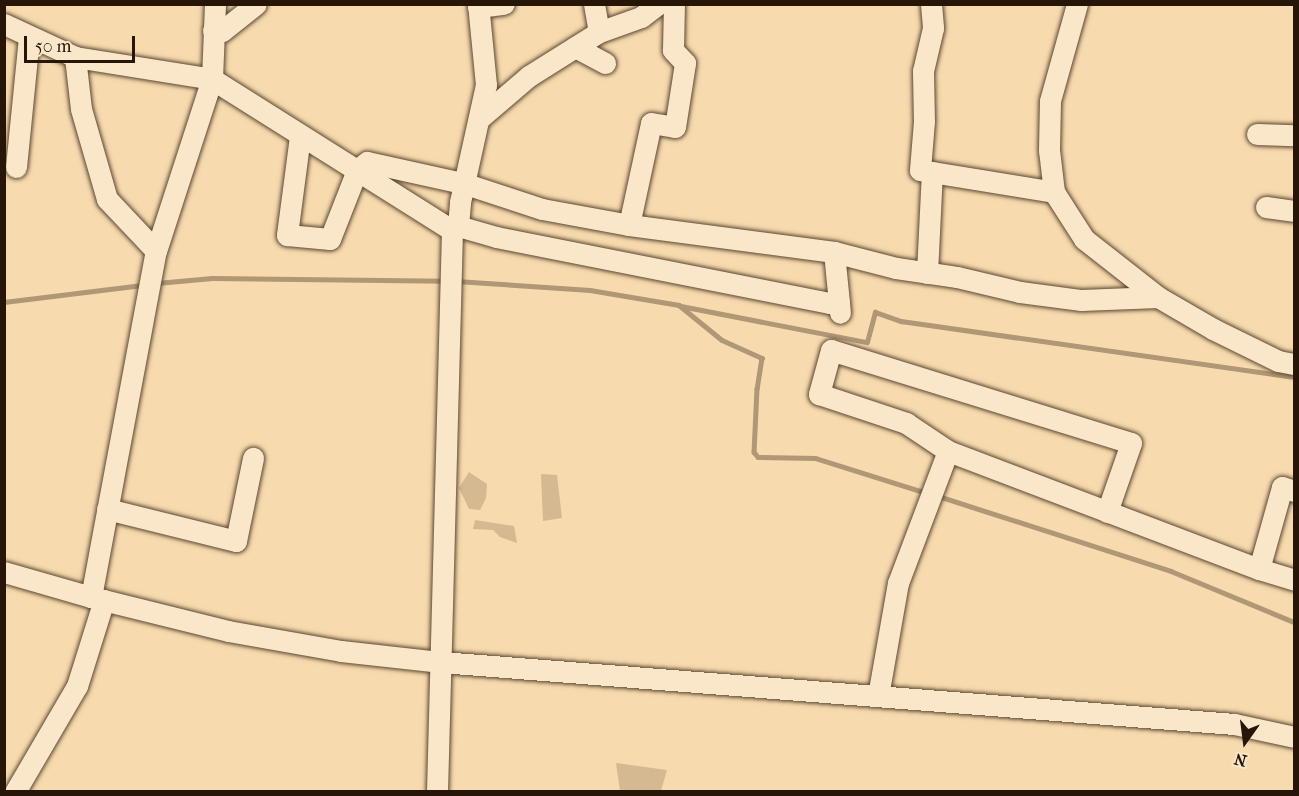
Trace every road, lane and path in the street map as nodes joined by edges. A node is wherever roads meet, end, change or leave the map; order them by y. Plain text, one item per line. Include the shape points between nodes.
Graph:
1 (215, 4) edge
2 (256, 4) edge
3 (504, 4) edge
4 (594, 4) edge
5 (658, 4) edge
6 (674, 4) edge
7 (931, 4) edge
8 (1073, 5) edge
9 (478, 6) edge
10 (4, 24) edge
11 (213, 30) junction
12 (599, 32) junction
13 (29, 37) junction
14 (575, 47) junction
15 (75, 57) junction
16 (606, 63) dead end
17 (212, 80) junction
18 (481, 117) junction
19 (1257, 134) dead end
20 (1294, 135) edge
21 (300, 136) junction
22 (16, 167) dead end
23 (357, 170) junction
24 (932, 172) junction
25 (466, 184) junction
26 (1054, 192) junction
27 (1266, 207) dead end
28 (1294, 212) edge
29 (629, 225) junction
30 (455, 228) junction
31 (156, 251) junction
32 (834, 252) junction
33 (927, 273) junction
34 (1158, 297) junction
35 (1294, 364) edge
36 (948, 451) junction
37 (253, 458) dead end
38 (1294, 491) edge
39 (107, 509) junction
40 (1107, 512) junction
41 (1259, 569) junction
42 (4, 572) edge
43 (1294, 580) edge
44 (97, 599) junction
45 (441, 662) junction
46 (878, 696) junction
47 (1294, 737) edge
48 (15, 792) edge
49 (437, 792) edge

1 - 11 street
2 - 11 street via 222,31
3 - 9 street
4 - 12 street
5 - 12 street via 641,17
6 - 29 street via 673,50 684,63 675,127 651,123
7 - 24 street via 933,28 923,71 920,170
8 - 26 street via 1050,101 1049,150
9 - 18 street via 486,85
10 - 13 street
11 - 17 street
12 - 14 street
13 - 15 street
13 - 22 street
14 - 16 street
14 - 18 street via 529,76
15 - 17 street
15 - 31 street via 81,109 107,199
17 - 21 street
17 - 31 street
18 - 25 street
19 - 20 street
21 - 23 street
21 - 23 street via 287,235 330,239
23 - 25 street via 367,162 377,163
23 - 30 street
24 - 26 street
24 - 33 street
25 - 29 street via 542,209
25 - 30 street
26 - 34 street via 1084,239
27 - 28 street
29 - 32 street
30 - 32 street via 840,308
30 - 45 street
31 - 39 street
32 - 33 street
33 - 34 street via 1081,300
34 - 35 street via 1278,361
36 - 40 street
36 - 40 street via 906,423 819,394 831,350 1131,442
36 - 46 street via 898,583
37 - 39 street via 236,541
38 - 41 street via 1282,487
39 - 44 street
40 - 41 street
41 - 43 street
42 - 44 street
44 - 45 street via 228,631 341,651
44 - 48 street via 77,686
45 - 46 street
45 - 49 street
46 - 47 street via 1234,724

